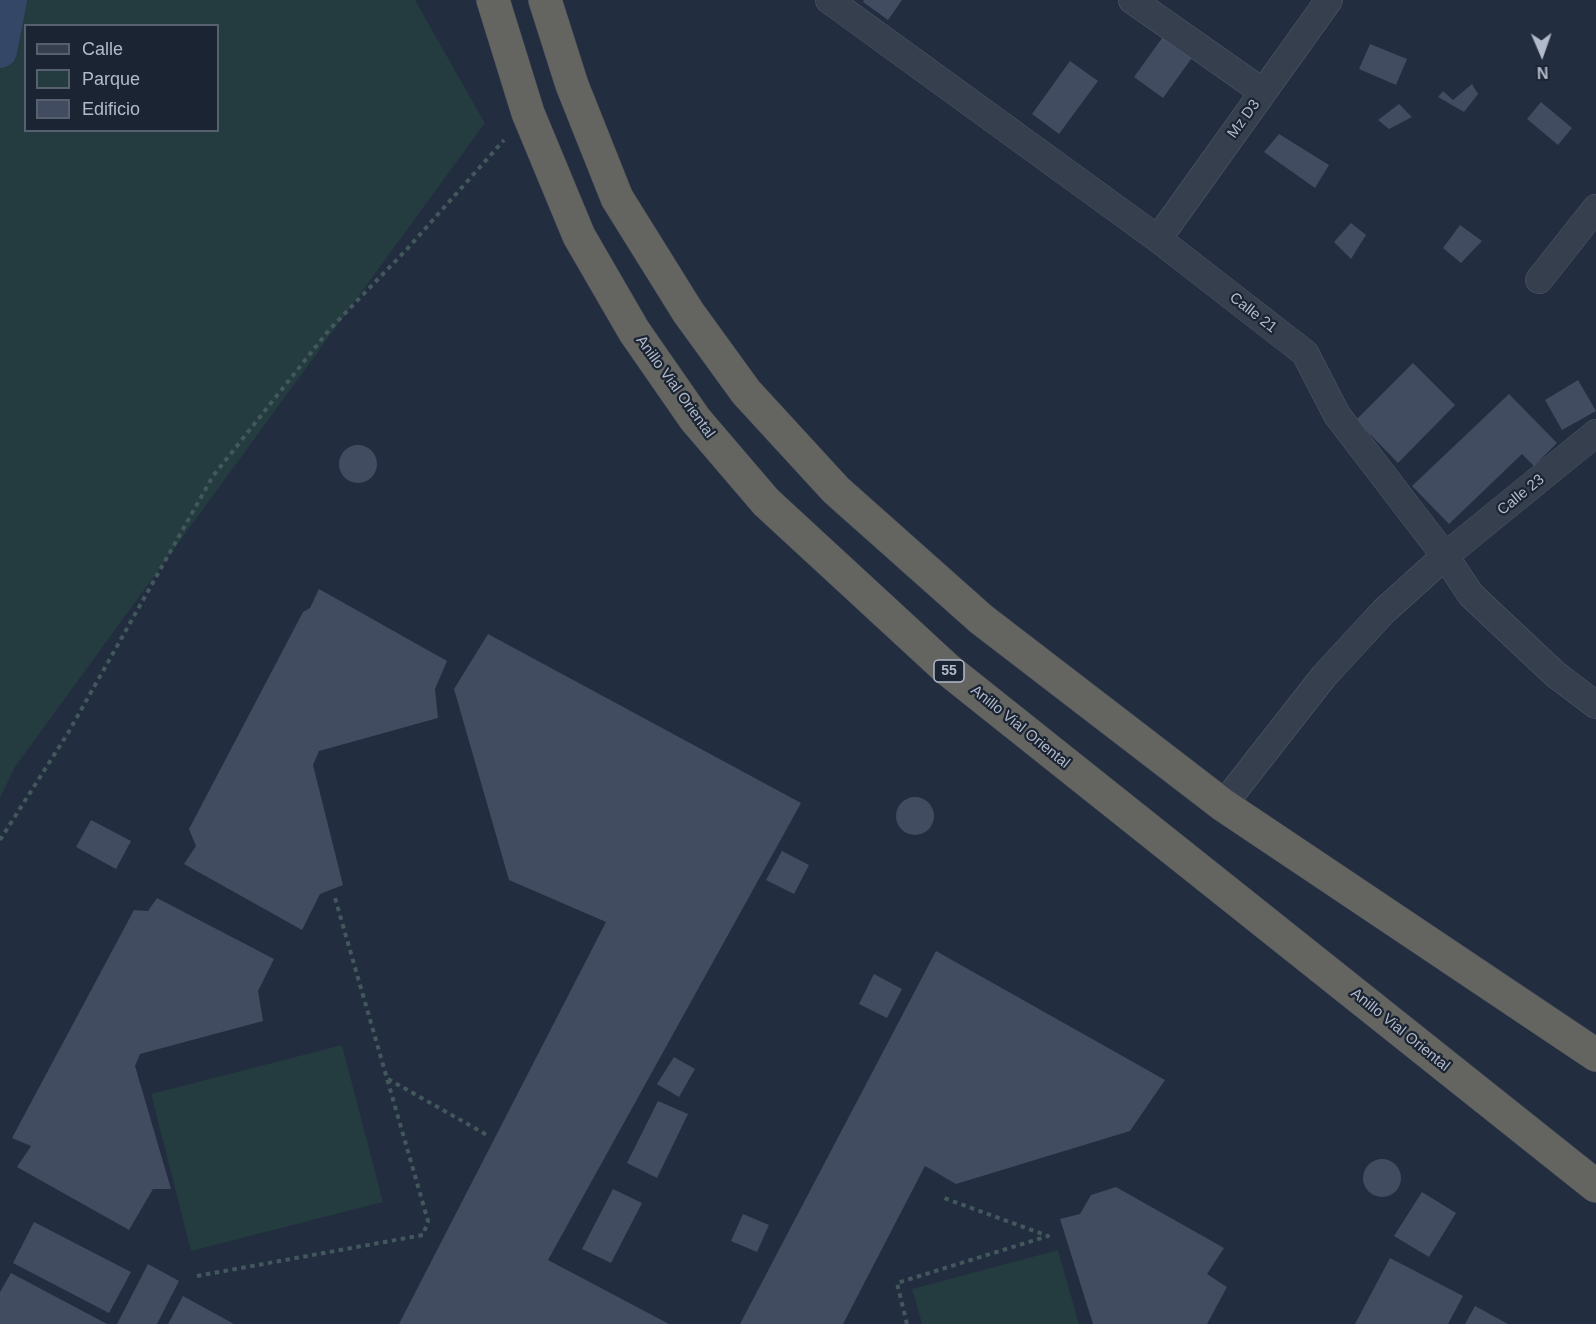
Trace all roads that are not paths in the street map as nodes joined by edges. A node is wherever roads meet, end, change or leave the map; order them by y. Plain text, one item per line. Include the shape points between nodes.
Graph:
1 (493, 0) edge
2 (545, 0) edge
3 (829, 0) edge
4 (1132, 0) edge
5 (1329, 0) edge
6 (1263, 92) junction
7 (1596, 208) edge
8 (1158, 238) junction
9 (1539, 280) dead end
10 (1596, 433) edge
11 (1446, 556) junction
12 (1596, 705) edge
13 (1223, 805) junction
14 (1596, 1055) edge
15 (1596, 1186) edge

1 - 15 highway, Anillo Vial Oriental / 55 via 528,113 579,236 634,331 695,419 766,502 947,669
2 - 13 highway via 572,85 617,198 688,312 746,392 836,490 981,619
3 - 8 street, Calle 21
4 - 6 street
5 - 6 street, Mz D3
6 - 8 street, Mz D3
7 - 9 street
8 - 11 street, Calle 21 via 1305,353 1337,415
10 - 11 street, Calle 23
11 - 12 street, Calle 21 via 1471,595 1555,674
11 - 13 street, Calle 23 via 1384,611 1324,676
13 - 14 highway

